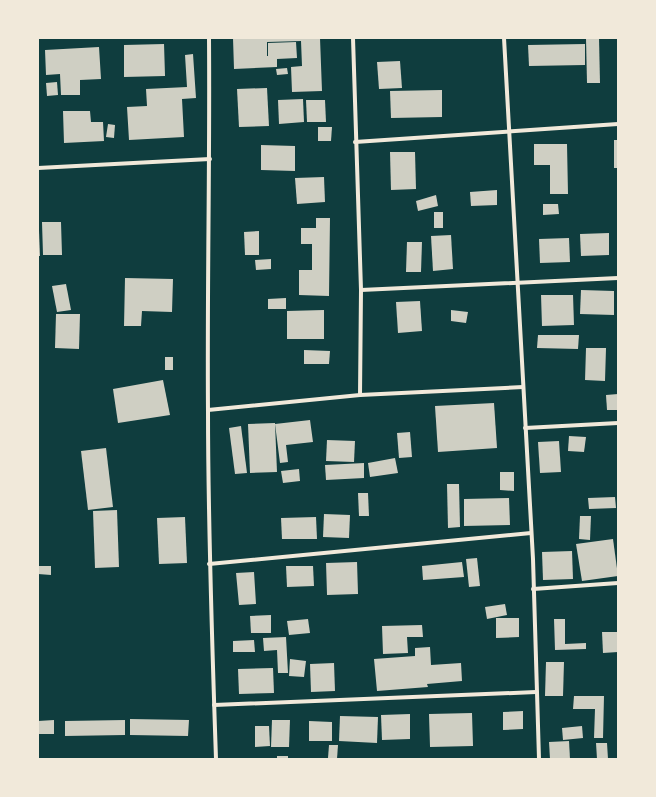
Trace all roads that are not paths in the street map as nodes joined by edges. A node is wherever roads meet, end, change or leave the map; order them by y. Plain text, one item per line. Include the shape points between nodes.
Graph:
1 (209, 38) edge
2 (353, 38) edge
3 (504, 38) edge
4 (618, 124) edge
5 (509, 131) junction
6 (355, 142) junction
7 (210, 159) junction
8 (38, 168) edge
9 (618, 278) edge
10 (518, 283) junction
11 (361, 290) junction
12 (523, 386) junction
13 (360, 395) junction
14 (208, 410) junction
15 (618, 423) edge
16 (525, 428) junction
17 (531, 532) junction
18 (210, 564) junction
19 (618, 583) edge
20 (533, 589) junction
21 (536, 692) junction
22 (214, 705) junction
23 (216, 759) edge
24 (539, 759) edge

1 - 7 street
2 - 6 street
3 - 5 street
4 - 5 street
5 - 6 street
5 - 10 street
6 - 11 street
7 - 8 street
7 - 14 street
9 - 10 street
10 - 11 street
10 - 12 street
11 - 13 street
12 - 13 street
12 - 16 street
13 - 14 street
14 - 18 street
15 - 16 street
16 - 17 street
17 - 18 street
17 - 20 street
18 - 22 street
19 - 20 street
20 - 21 street
21 - 22 street
21 - 24 street
22 - 23 street

